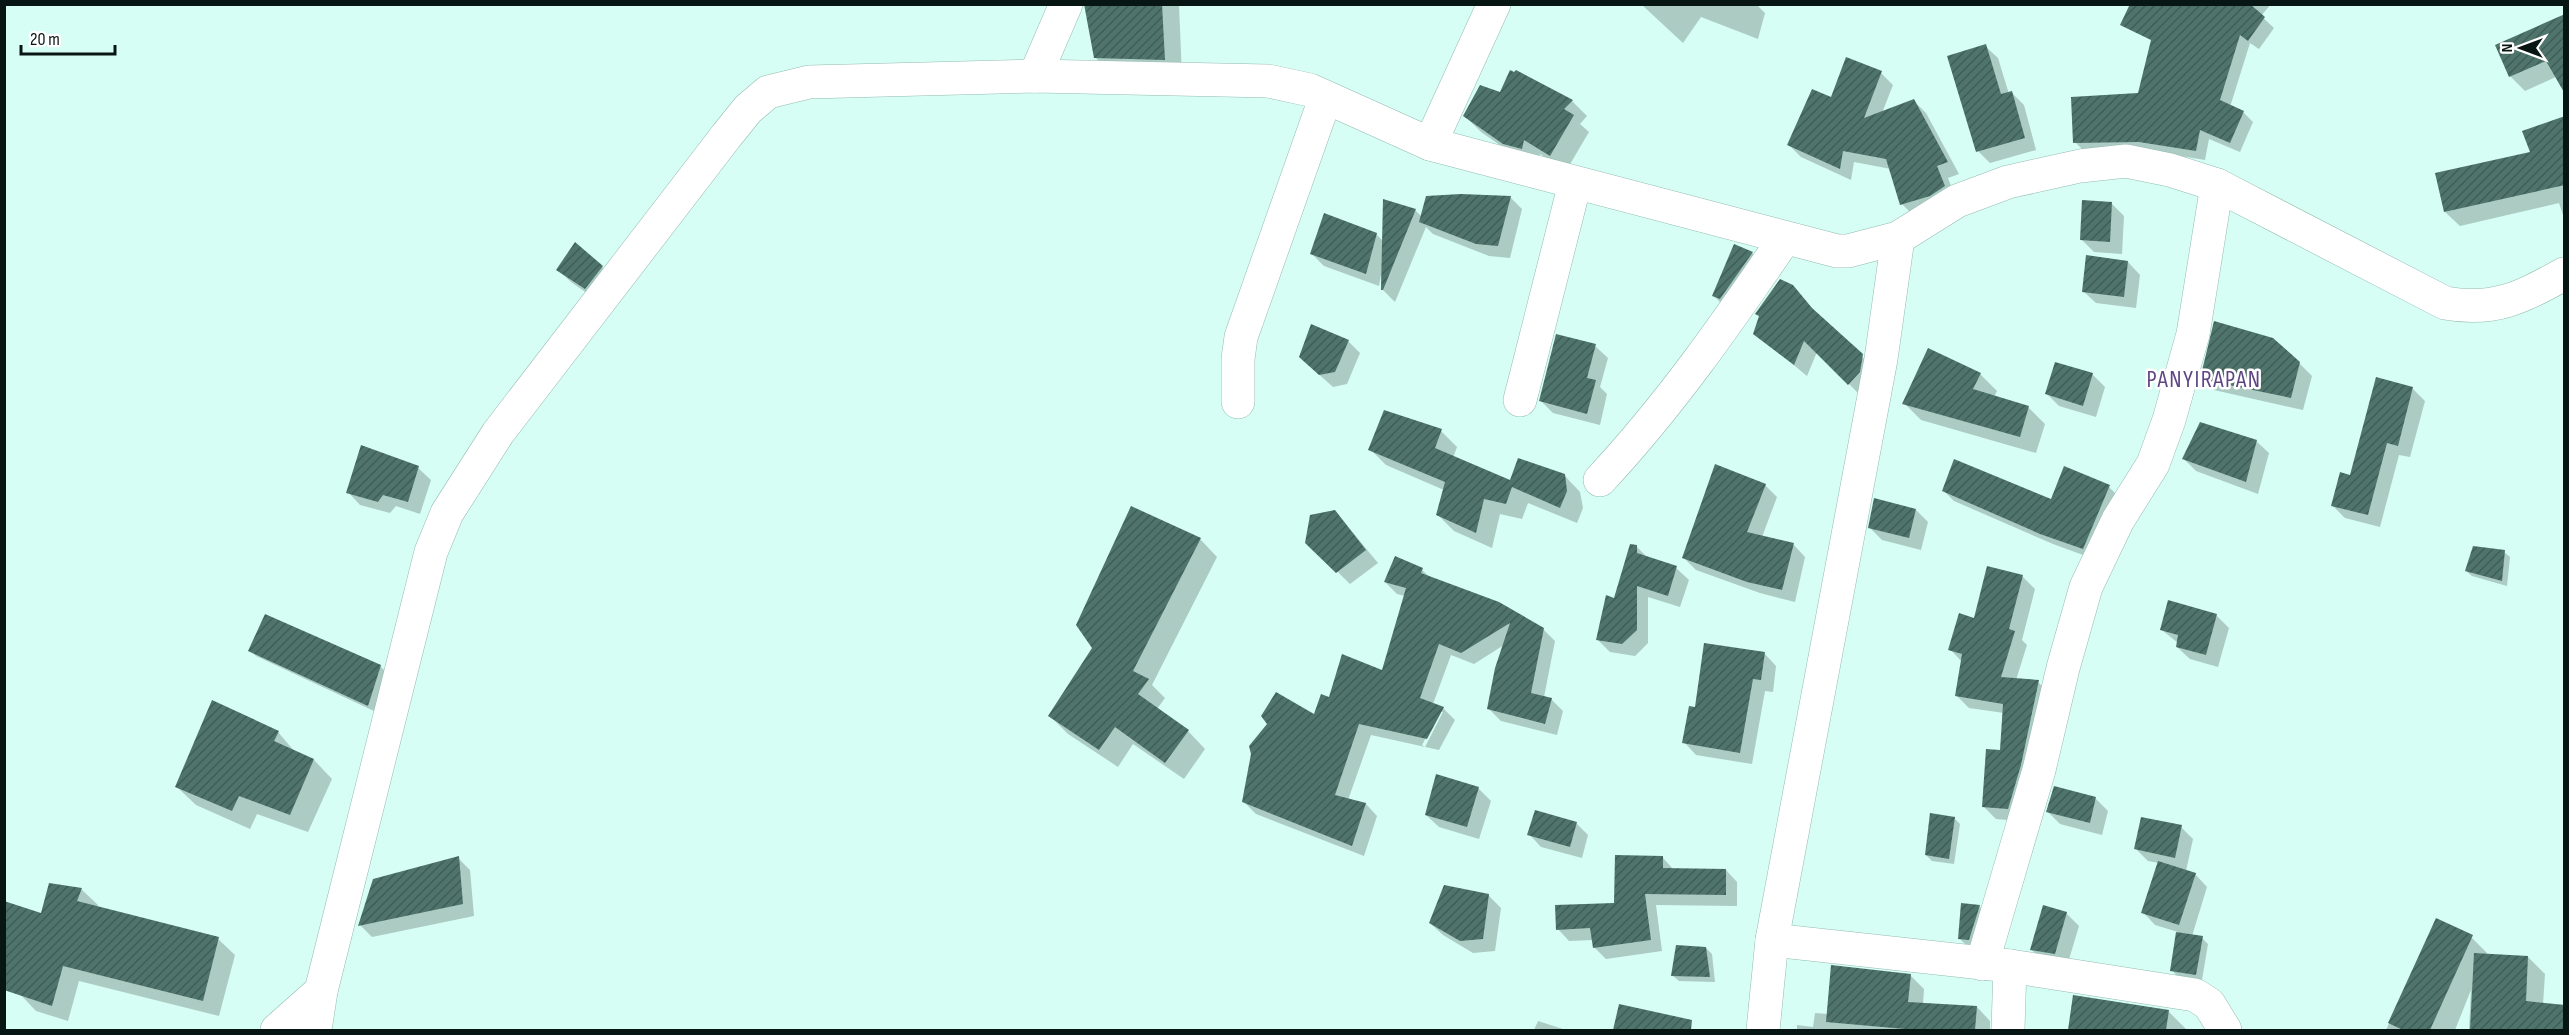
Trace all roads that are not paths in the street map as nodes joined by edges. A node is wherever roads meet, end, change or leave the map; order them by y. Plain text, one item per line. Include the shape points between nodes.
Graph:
1 (1066, 4) edge
2 (1494, 4) edge
3 (1035, 76) junction
4 (1325, 99) junction
5 (1430, 144) junction
6 (1575, 183) junction
7 (2217, 185) junction
8 (1785, 238) junction
9 (1898, 238) junction
10 (2565, 274) edge
11 (1520, 400) dead end
12 (1238, 402) dead end
13 (1600, 480) dead end
14 (1772, 940) junction
15 (1996, 965) junction
16 (321, 991) junction
17 (277, 1030) edge
18 (315, 1030) edge
19 (1763, 1030) edge
20 (2008, 1030) edge
21 (2225, 1030) edge

1 - 3 street
2 - 5 street
3 - 4 street via 1268,81 1296,85
3 - 16 street via 809,82 768,92 727,135 498,433 447,513 431,552
4 - 5 street
4 - 12 street via 1241,337
5 - 6 street
6 - 8 street
6 - 11 street
7 - 9 street via 2126,161 2080,166 2008,182 1957,201
7 - 10 street via 2445,303 2485,307 2507,302
7 - 15 street via 2193,334 2169,420 2153,464 2118,520 2086,588 2063,668
8 - 9 street via 1848,251
8 - 13 street via 1701,361 1646,431
9 - 14 street via 1881,359
14 - 15 street
14 - 19 street
15 - 20 street
15 - 21 street via 2195,995 2209,1004
16 - 17 street
16 - 18 street

